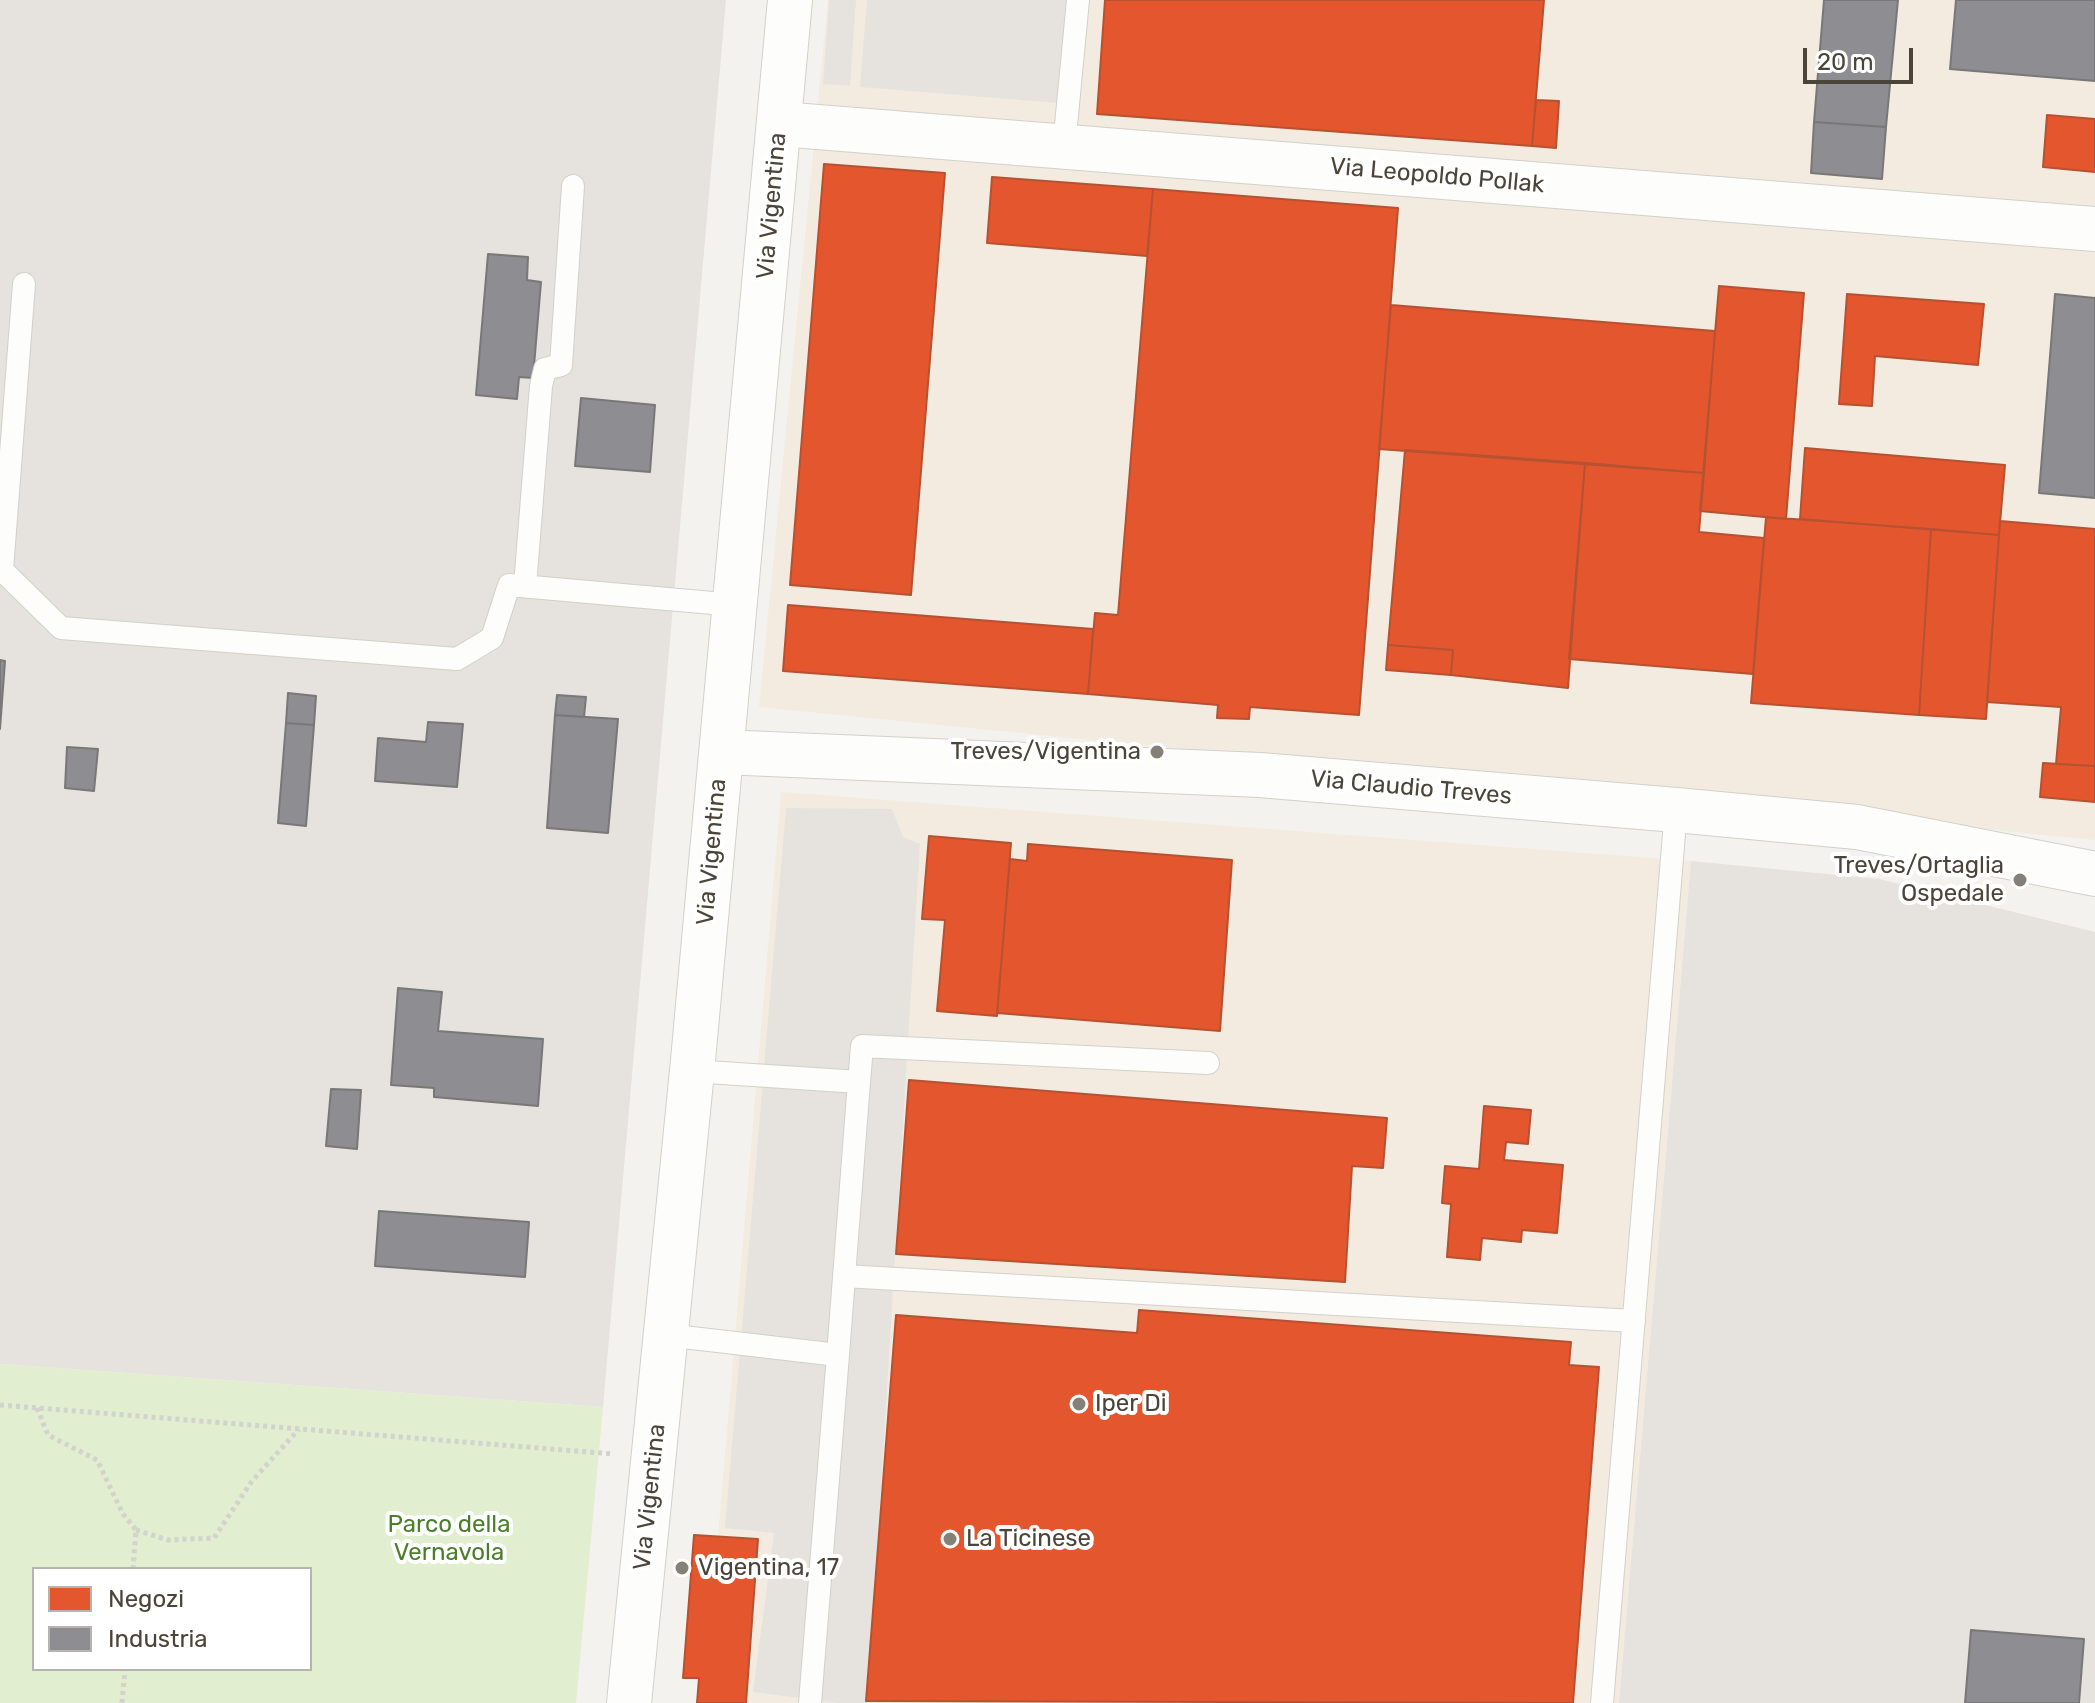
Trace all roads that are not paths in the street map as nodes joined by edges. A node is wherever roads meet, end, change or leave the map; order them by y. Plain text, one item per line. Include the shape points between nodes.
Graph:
1 (790, 0) edge
2 (1078, 0) edge
3 (780, 124) junction
4 (1064, 146) junction
5 (573, 186) dead end
6 (2095, 229) edge
7 (24, 284) dead end
8 (525, 586) junction
9 (735, 605) junction
10 (722, 752) junction
11 (1676, 810) junction
12 (2095, 874) edge
13 (1208, 1063) dead end
14 (692, 1071) junction
15 (859, 1082) junction
16 (844, 1276) junction
17 (1634, 1321) junction
18 (666, 1335) junction
19 (838, 1355) junction
20 (629, 1703) edge
21 (810, 1703) edge
22 (1602, 1703) edge

1 - 3 street, Via Vigentina
2 - 4 lane
3 - 4 street, Via Leopoldo Pollak
3 - 9 street, Via Vigentina
4 - 6 street, Via Leopoldo Pollak
5 - 8 lane via 561,365 545,369 541,386
7 - 8 lane via 2,570 61,628 457,659 492,638 509,585
8 - 9 lane
9 - 10 street, Via Vigentina
10 - 11 street, Via Claudio Treves via 1260,775
10 - 14 street, Via Vigentina
11 - 12 street, Via Claudio Treves via 1857,827
11 - 17 lane
13 - 15 lane via 862,1046
14 - 15 lane
14 - 18 street, Via Vigentina
15 - 16 lane
16 - 17 lane
16 - 19 lane
17 - 22 lane
18 - 19 lane
18 - 20 street, Via Vigentina
19 - 21 lane

